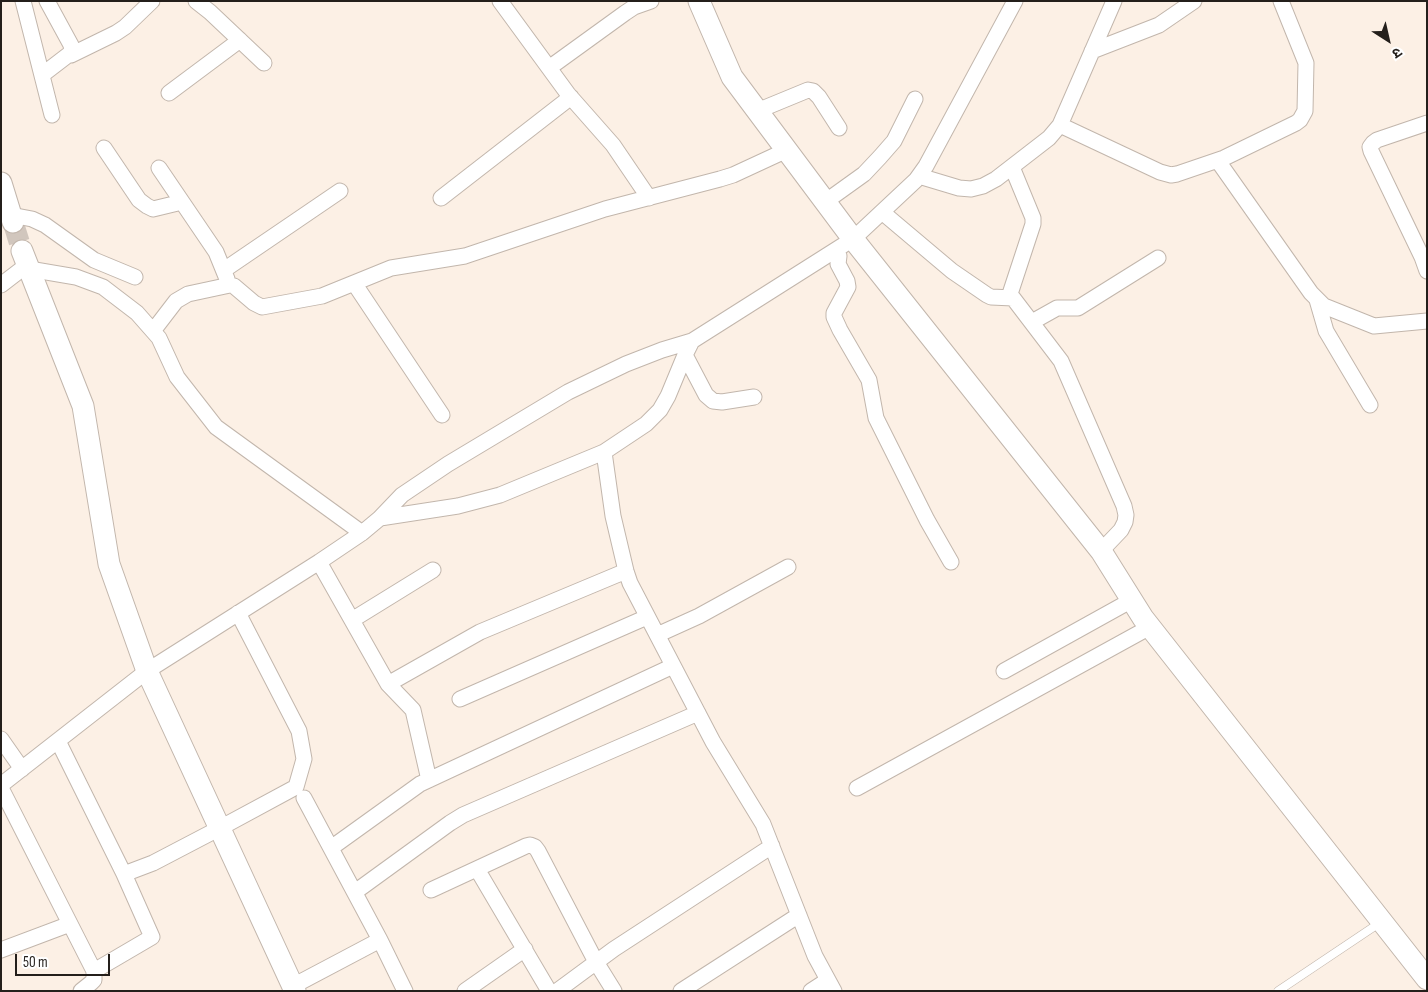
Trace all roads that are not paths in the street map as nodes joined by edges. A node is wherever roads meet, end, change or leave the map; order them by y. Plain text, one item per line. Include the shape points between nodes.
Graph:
1 (23, 1) edge
2 (47, 1) edge
3 (152, 1) edge
4 (196, 1) edge
5 (500, 1) edge
6 (651, 1) edge
7 (700, 1) edge
8 (1015, 1) edge
9 (1114, 1) edge
10 (1194, 1) edge
11 (1281, 1) edge
12 (240, 40) junction
13 (1092, 51) junction
14 (71, 55) junction
15 (264, 63) dead end
16 (549, 68) junction
17 (42, 75) junction
18 (168, 93) dead end
19 (571, 97) junction
20 (915, 99) dead end
21 (757, 110) junction
22 (52, 115) dead end
23 (1427, 123) edge
24 (1060, 124) junction
25 (839, 128) dead end
26 (104, 148) dead end
27 (787, 150) junction
28 (1218, 161) junction
29 (1012, 167) junction
30 (158, 168) dead end
31 (919, 176) junction
32 (1, 183) edge
33 (340, 191) dead end
34 (441, 198) dead end
35 (649, 198) junction
36 (182, 202) junction
37 (825, 202) junction
38 (882, 212) junction
39 (12, 218) joint
40 (844, 244) junction
41 (1158, 258) dead end
42 (26, 262) junction
43 (224, 270) junction
44 (1427, 271) edge
45 (135, 277) dead end
46 (354, 283) junction
47 (1, 285) edge
48 (230, 285) junction
49 (1009, 297) junction
50 (1317, 300) junction
51 (1427, 321) edge
52 (1032, 322) junction
53 (153, 331) junction
54 (692, 341) junction
55 (684, 355) junction
56 (754, 397) dead end
57 (1370, 405) dead end
58 (442, 414) dead end
59 (604, 452) junction
60 (380, 518) junction
61 (362, 534) junction
62 (1101, 551) junction
63 (319, 562) junction
64 (951, 562) dead end
65 (788, 567) dead end
66 (433, 570) dead end
67 (626, 570) junction
68 (1132, 600) junction
69 (238, 613) junction
70 (647, 616) junction
71 (352, 620) junction
72 (1150, 627) junction
73 (657, 635) junction
74 (673, 666) junction
75 (147, 670) junction
76 (1004, 671) dead end
77 (388, 684) junction
78 (460, 699) dead end
79 (698, 713) junction
80 (1, 738) edge
81 (58, 741) junction
82 (22, 769) junction
83 (429, 780) junction
84 (1, 786) edge
85 (857, 788) dead end
86 (304, 798) dead end
87 (220, 828) junction
88 (772, 846) junction
89 (331, 848) junction
90 (477, 868) junction
91 (124, 874) junction
92 (431, 890) dead end
93 (355, 892) junction
94 (799, 915) junction
95 (1382, 921) junction
96 (70, 924) junction
97 (380, 940) junction
98 (524, 949) junction
99 (1, 950) edge
100 (596, 962) junction
101 (94, 971) junction
102 (1427, 979) edge
103 (831, 986) edge
104 (294, 988) edge
105 (81, 991) edge
106 (405, 991) edge
107 (465, 991) edge
108 (549, 991) edge
109 (557, 991) edge
110 (614, 991) edge
111 (681, 991) edge
112 (811, 991) edge
113 (1278, 991) edge

1 - 17 street
2 - 14 street via 71,45
3 - 14 street via 125,27
4 - 12 street
5 - 16 street
6 - 16 street via 634,7
7 - 21 main road via 732,77
8 - 31 street
9 - 13 street
10 - 13 street via 1160,25
11 - 28 street via 1306,63 1305,111 1296,123
12 - 15 street
12 - 18 street
13 - 24 street
14 - 17 street
16 - 19 street
17 - 22 street
19 - 34 street
19 - 35 street via 614,145
20 - 37 street via 894,141 864,174
21 - 25 street via 808,90 813,91
21 - 27 main road
23 - 44 street via 1377,140 1370,147
24 - 28 street via 1166,174 1177,174
24 - 29 street via 1050,138
26 - 36 street via 139,200 147,206 153,209
27 - 35 street via 726,177
27 - 37 main road
28 - 50 street
29 - 31 street via 996,179 972,189
29 - 49 street via 1033,224
30 - 36 street
31 - 38 street
32 - 39 main road
33 - 43 street
35 - 46 street via 605,209 465,256 391,268
36 - 43 street via 216,252
37 - 40 main road
38 - 40 street
38 - 49 street via 947,267 987,295
39 - 45 street via 45,225 94,260
40 - 54 street
40 - 62 main road
40 - 64 street via 838,264 848,287 834,317 869,380 876,418
41 - 52 street via 1078,308 1057,308
42 - 47 street
42 - 53 street via 103,287 137,313
42 - 75 main road via 83,406 109,564
43 - 48 street
46 - 48 street via 322,296 262,307
46 - 58 street
48 - 53 street via 183,296
49 - 52 street via 1016,300
50 - 51 street via 1324,306 1374,326
50 - 57 street via 1326,330
52 - 62 street via 1063,367 1124,506 1126,515 1121,530
53 - 61 street via 177,377 216,427
54 - 55 street
54 - 60 street via 626,364 568,392 448,464 402,495
55 - 56 street via 706,395 713,401
55 - 59 street via 660,410 646,424
59 - 60 street via 500,495 458,506
59 - 67 street via 613,516
60 - 61 street
61 - 63 street
62 - 68 main road
63 - 69 street
63 - 71 street
65 - 73 street
66 - 71 street
67 - 70 street
67 - 77 street via 476,634
68 - 72 main road
68 - 76 street
69 - 75 street
69 - 87 street via 300,731 304,760 296,787
70 - 73 street
70 - 78 street
71 - 77 street
72 - 85 street
72 - 95 main road
73 - 74 street
74 - 79 street
74 - 83 street
75 - 81 street
75 - 87 main road
77 - 83 street via 413,710
79 - 88 street via 756,811
79 - 93 street via 463,815
80 - 82 street
81 - 82 street
81 - 91 street
82 - 84 street
83 - 89 street via 407,792
84 - 96 street
86 - 89 street
87 - 91 street via 153,863
87 - 104 main road
88 - 94 street
88 - 100 street
89 - 93 street
90 - 92 street
90 - 98 street
90 - 100 street via 526,846 535,847
91 - 101 street via 152,937
93 - 97 street
94 - 103 street
94 - 111 street
95 - 102 main road
95 - 113 lane
96 - 99 street
96 - 101 street
97 - 104 street
97 - 106 street
98 - 107 street
98 - 108 street
100 - 109 street
100 - 110 street
101 - 105 street via 94,980
103 - 112 street

